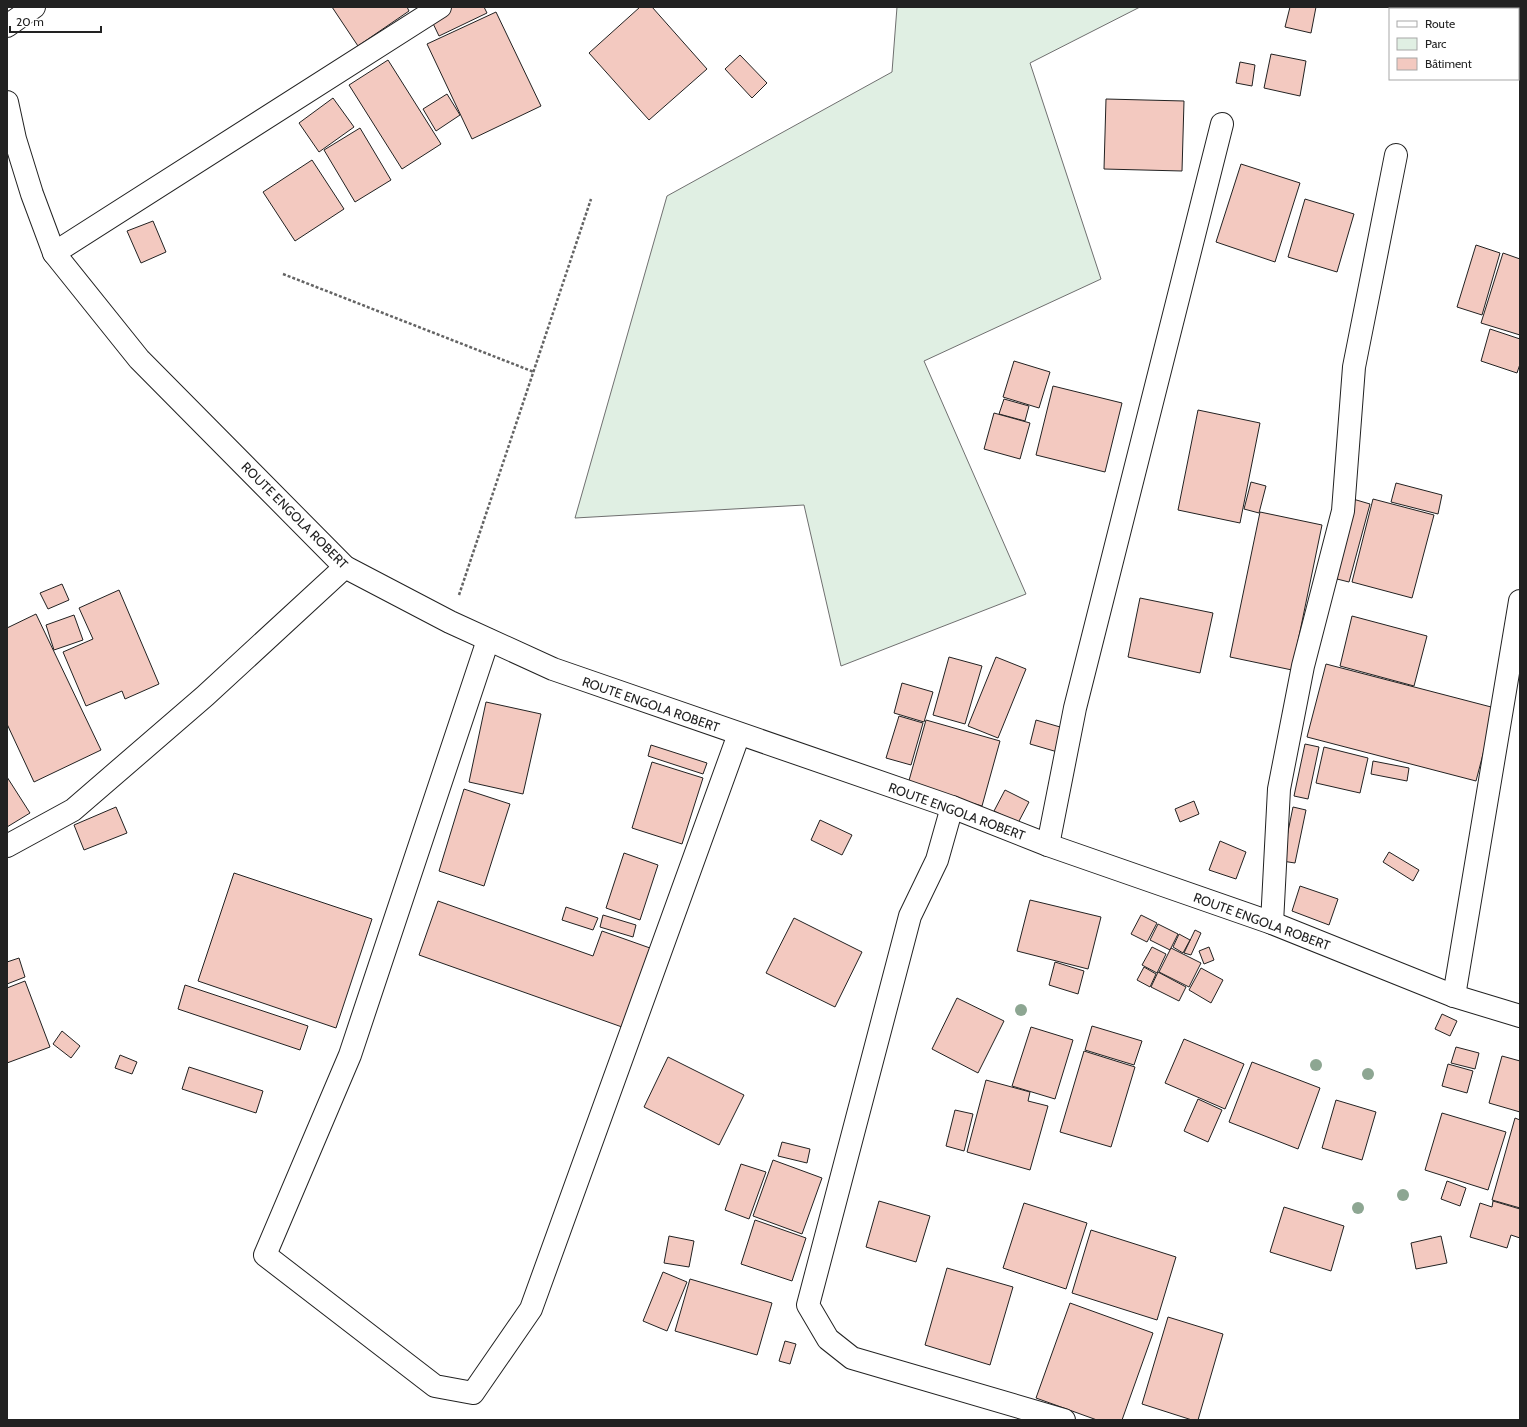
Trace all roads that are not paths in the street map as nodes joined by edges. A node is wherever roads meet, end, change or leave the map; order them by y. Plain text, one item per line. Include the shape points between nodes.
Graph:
1 (34, 7) edge
2 (440, 7) edge
3 (7, 26) edge
4 (7, 102) edge
5 (1222, 124) dead end
6 (1396, 154) dead end
7 (54, 254) junction
8 (345, 567) junction
9 (1520, 601) edge
10 (488, 640) junction
11 (739, 734) junction
12 (952, 807) junction
13 (1048, 845) junction
14 (7, 846) edge
15 (1272, 923) junction
16 (1454, 996) junction
17 (1520, 1016) edge
18 (1064, 1420) edge

1 - 3 street
2 - 7 street
4 - 7 street, ROUTE ENGOLA ROBERT via 32,194
5 - 13 street via 1075,708
6 - 15 street via 1354,367 1343,511 1303,666 1279,789
7 - 8 street, ROUTE ENGOLA ROBERT via 138,359
8 - 10 street, ROUTE ENGOLA ROBERT
8 - 14 street via 205,696 73,810
9 - 16 street
10 - 11 street, ROUTE ENGOLA ROBERT via 553,669
10 - 11 street via 350,1055 265,1256 435,1386 473,1393 531,1309
11 - 12 street, ROUTE ENGOLA ROBERT
12 - 13 street, ROUTE ENGOLA ROBERT
12 - 18 street via 937,860 910,916 808,1305 828,1339 852,1358
13 - 15 street, ROUTE ENGOLA ROBERT
15 - 16 street, ROUTE ENGOLA ROBERT
16 - 17 street, ROUTE ENGOLA ROBERT

